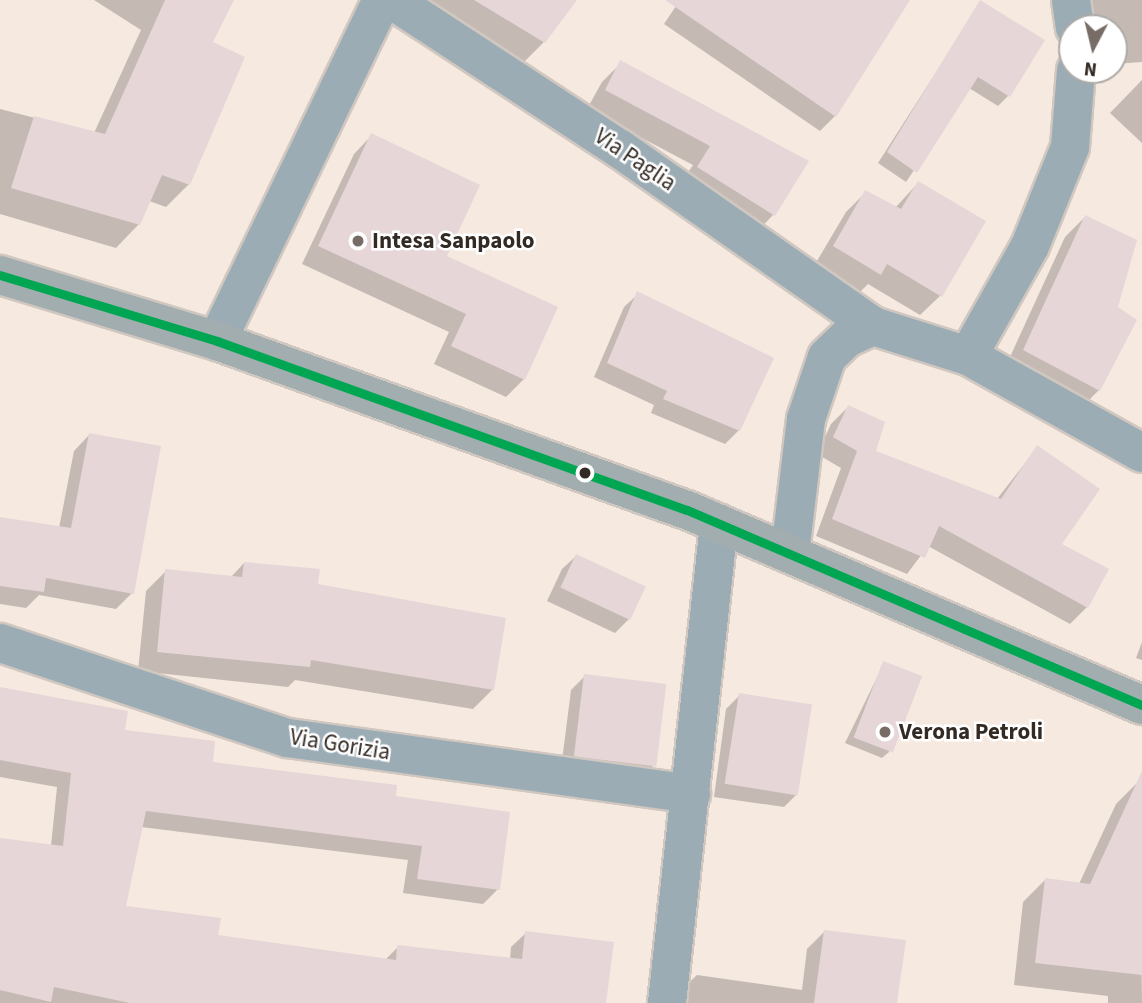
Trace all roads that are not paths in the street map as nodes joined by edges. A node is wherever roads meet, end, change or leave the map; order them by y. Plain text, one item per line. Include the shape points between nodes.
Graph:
1 (382, 0) edge
2 (392, 0) edge
3 (1075, 84) edge
4 (0, 275) edge
5 (873, 326) junction
6 (218, 341) junction
7 (968, 356) junction
8 (1142, 453) edge
9 (719, 524) junction
10 (790, 553) junction
11 (0, 643) edge
12 (1142, 705) edge
13 (691, 794) junction
14 (667, 1003) edge

1 - 6 street
2 - 5 street, Via Paglia via 620,149
3 - 7 street via 1070,147 1030,246
4 - 6 main road
5 - 7 street, Via Paglia
5 - 10 street via 847,338 827,357 806,419
6 - 9 main road
7 - 8 street, Via Paglia
9 - 10 main road
9 - 13 street
10 - 12 main road
11 - 13 street, Via Gorizia via 288,738
13 - 14 street

